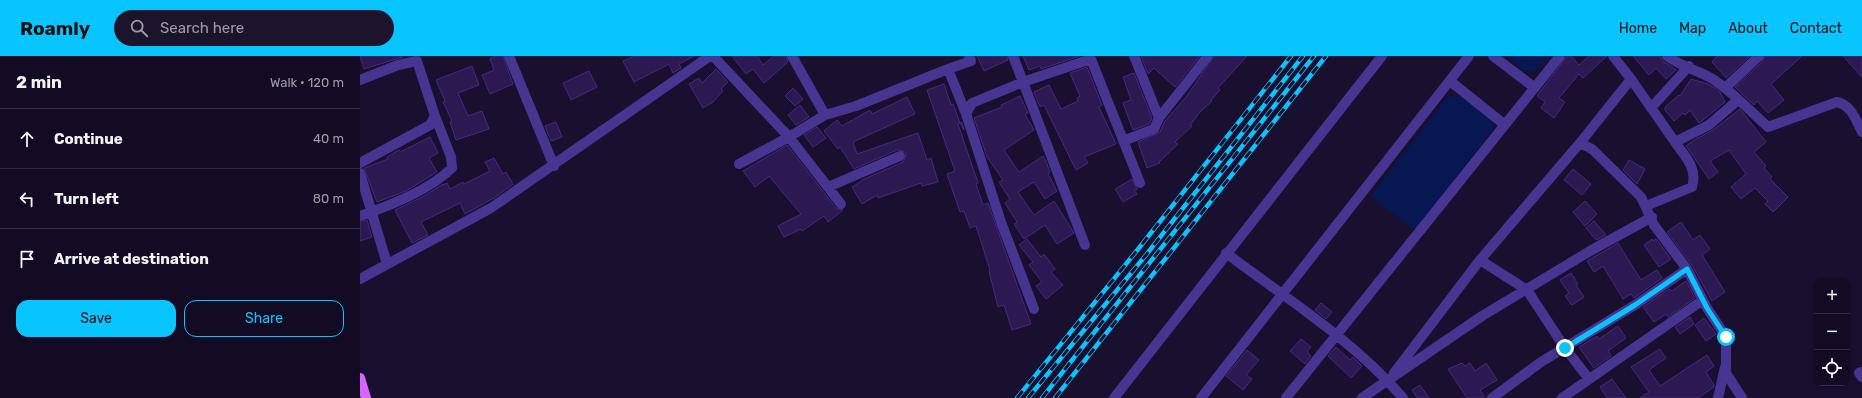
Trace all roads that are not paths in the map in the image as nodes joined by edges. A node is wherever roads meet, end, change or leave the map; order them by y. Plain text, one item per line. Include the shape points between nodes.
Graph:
1 (508, 56) edge
2 (714, 56) edge
3 (792, 56) edge
4 (969, 56) edge
5 (1013, 56) edge
6 (1134, 56) edge
7 (1208, 56) edge
8 (1382, 56) edge
9 (1469, 56) edge
10 (1494, 56) edge
11 (1560, 56) edge
12 (1613, 56) edge
13 (1667, 56) edge
14 (1759, 56) edge
15 (705, 58) edge
16 (1090, 58) edge
17 (416, 59) edge
18 (1689, 66) junction
19 (948, 69) junction
20 (1631, 79) junction
21 (360, 80) edge
22 (1450, 81) junction
23 (1024, 82) junction
24 (1535, 88) junction
25 (1725, 88) junction
26 (1738, 100) junction
27 (1651, 108) junction
28 (966, 114) junction
29 (825, 115) junction
30 (435, 116) junction
31 (1159, 118) junction
32 (1505, 125) junction
33 (1862, 132) edge
34 (789, 137) junction
35 (1123, 141) junction
36 (1675, 142) junction
37 (1580, 143) junction
38 (900, 156) dead end
39 (360, 163) edge
40 (739, 164) dead end
41 (554, 166) junction
42 (360, 173) edge
43 (1140, 183) dead end
44 (828, 187) junction
45 (841, 204) dead end
46 (1646, 206) junction
47 (370, 212) junction
48 (360, 216) edge
49 (1652, 217) junction
50 (1085, 245) dead end
51 (1226, 253) junction
52 (1480, 260) junction
53 (387, 264) junction
54 (1687, 269) junction
55 (360, 279) edge
56 (1526, 290) junction
57 (1282, 295) junction
58 (1703, 300) junction
59 (1034, 309) dead end
60 (1337, 335) junction
61 (1565, 348) junction
62 (1726, 361) junction
63 (1862, 372) edge
64 (1862, 377) edge
65 (360, 378) edge
66 (1589, 379) junction
67 (1388, 380) junction
68 (363, 395) edge
69 (371, 398) edge
70 (1114, 398) edge
71 (1200, 398) edge
72 (1286, 398) edge
73 (1362, 398) edge
74 (1403, 398) edge
75 (1492, 398) edge
76 (1562, 398) edge
77 (1718, 398) edge
78 (1742, 398) edge

1 - 41 street
2 - 34 street
3 - 29 street
4 - 19 street via 971,61
5 - 23 street
6 - 31 street
7 - 31 street
8 - 51 street
9 - 22 street
10 - 24 street
11 - 24 street
12 - 20 street
13 - 18 street via 1675,62
14 - 25 street
15 - 41 street
16 - 23 street
16 - 35 street
17 - 21 street
17 - 30 street
18 - 25 street
18 - 27 street
19 - 28 street
19 - 29 street via 856,106
20 - 27 street
20 - 37 street
22 - 32 street
22 - 57 street
23 - 28 street via 972,103
23 - 50 street
24 - 32 street
25 - 26 street
26 - 33 street via 1768,127 1830,103 1843,104 1852,112
26 - 36 street via 1709,126
27 - 36 street
28 - 59 street via 1001,222
29 - 34 street
30 - 39 street via 430,125
30 - 47 street via 451,157 452,168 443,177 412,194
31 - 35 street via 1154,129
32 - 60 street
34 - 40 street
34 - 44 street
35 - 43 street
36 - 46 street via 1694,170 1692,187
37 - 46 street via 1592,149 1620,175
37 - 52 street
38 - 44 street
41 - 53 street via 491,208
42 - 47 street
44 - 45 street
46 - 49 street
47 - 48 street
47 - 53 street
49 - 54 street via 1654,225
49 - 56 street
51 - 57 street
51 - 70 street
52 - 56 street
52 - 67 street
53 - 55 street
54 - 58 street
54 - 61 street
56 - 61 street
56 - 67 street via 1482,316
57 - 60 street
57 - 71 street
58 - 62 street via 1726,337
58 - 66 street
60 - 67 street
60 - 72 street
61 - 66 street
61 - 75 street via 1541,362
62 - 77 street
62 - 78 street via 1726,373
63 - 64 street
65 - 68 main road
66 - 76 street
67 - 73 street
67 - 74 street
68 - 69 street

